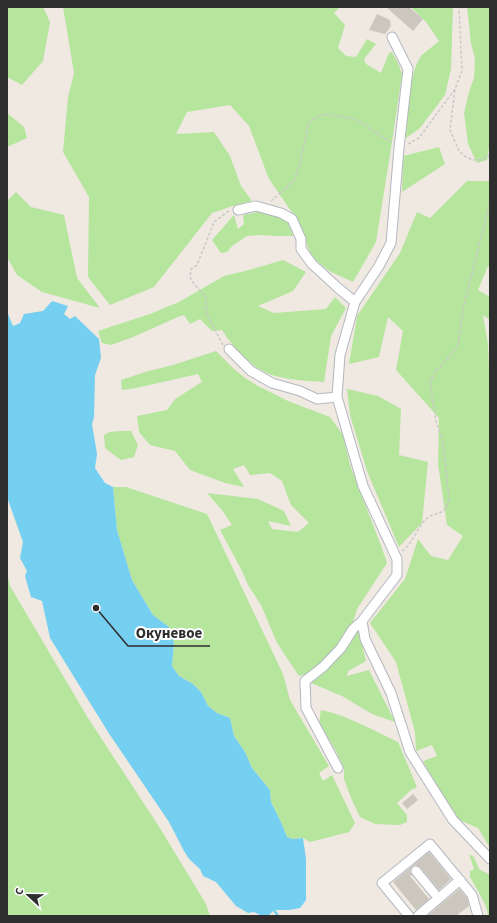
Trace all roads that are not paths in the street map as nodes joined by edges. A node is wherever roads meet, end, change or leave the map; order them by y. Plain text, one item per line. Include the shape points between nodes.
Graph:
1 (392, 37) dead end
2 (238, 210) dead end
3 (355, 302) junction
4 (229, 349) dead end
5 (337, 397) junction
6 (362, 621) junction
7 (338, 768) dead end
8 (490, 860) edge
9 (411, 866) junction
10 (460, 880) junction
11 (434, 893) dead end
12 (409, 916) edge
13 (418, 916) edge
14 (478, 916) edge

1 - 3 lane via 408,68 390,243 379,266
2 - 3 lane via 256,206 292,219 301,238 301,249 312,264
3 - 5 lane via 340,355
4 - 5 lane via 251,371 272,383 317,399
5 - 6 lane via 363,486 398,560 398,575
6 - 7 lane via 323,667 305,681 306,708
6 - 8 lane via 365,640 391,693 410,752 453,820
9 - 10 lane via 430,844
9 - 11 lane
9 - 12 lane via 382,883
10 - 13 lane
10 - 14 lane via 472,895

